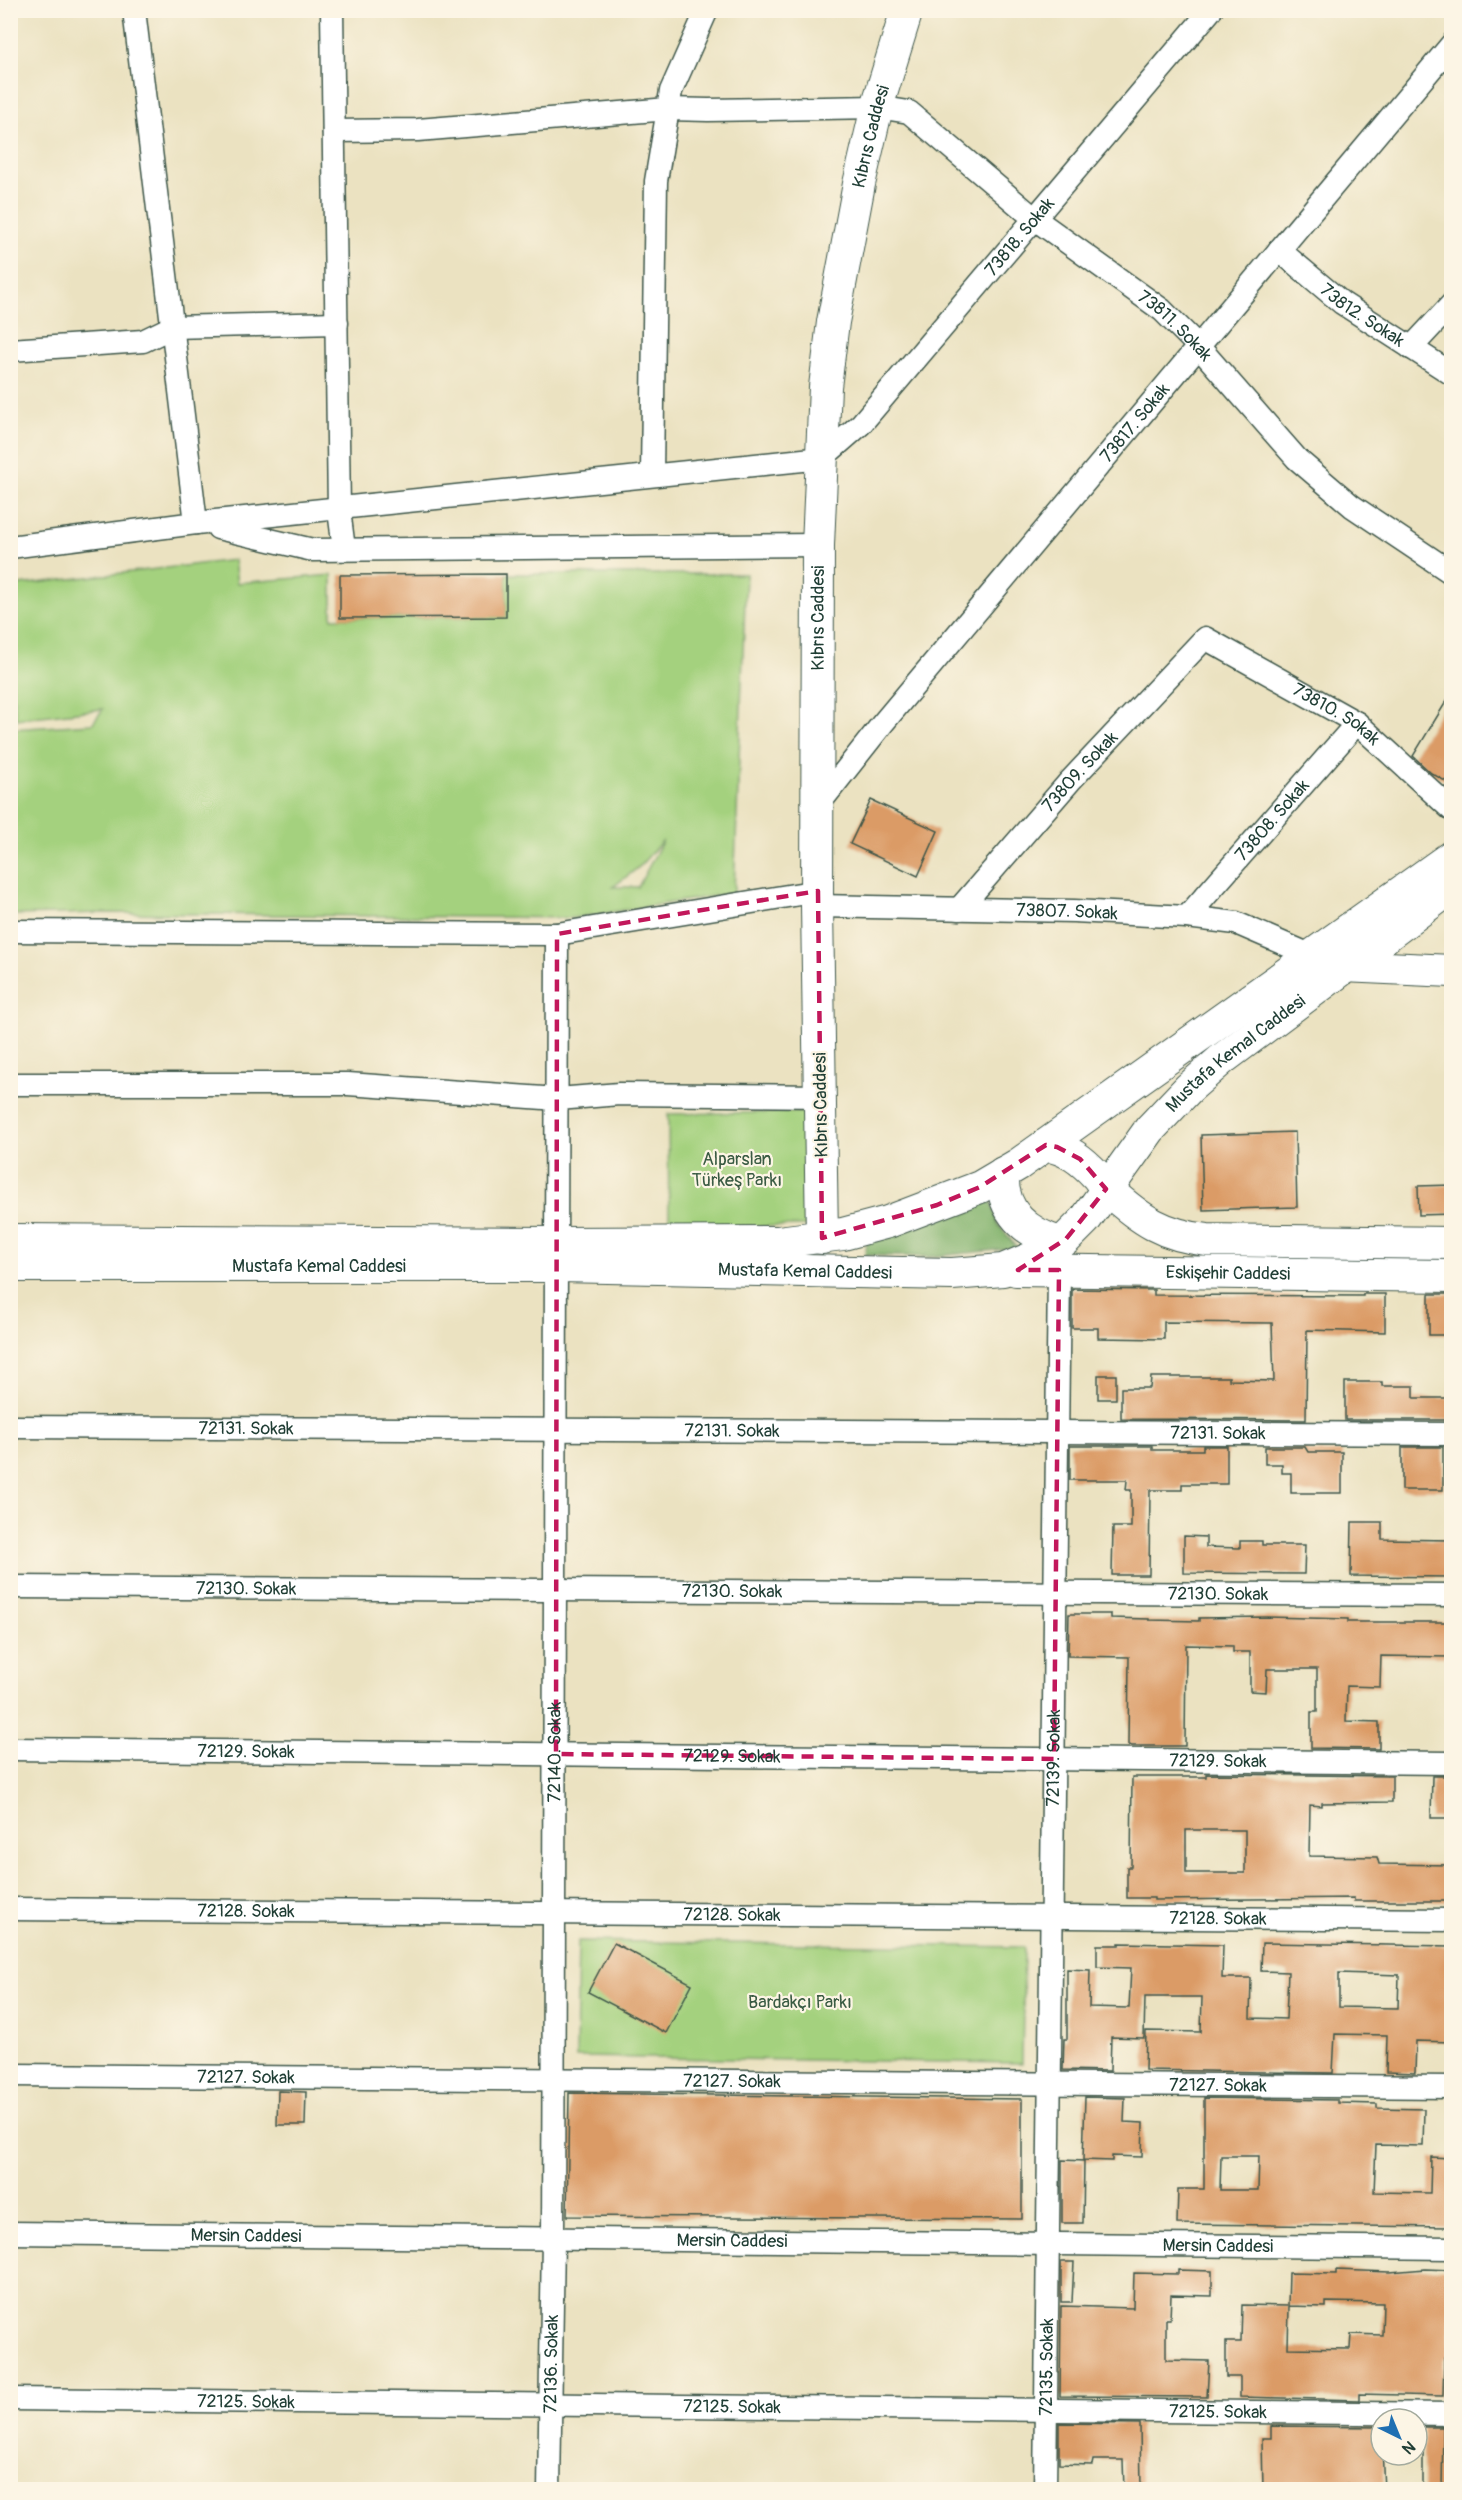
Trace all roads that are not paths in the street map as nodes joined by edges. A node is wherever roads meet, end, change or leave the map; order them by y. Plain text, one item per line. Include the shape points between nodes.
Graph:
1 (134, 10) edge
2 (332, 10) edge
3 (706, 10) edge
4 (907, 10) edge
5 (1211, 10) edge
6 (1452, 44) edge
7 (877, 108) junction
8 (668, 109) junction
9 (333, 131) junction
10 (1035, 219) junction
11 (1279, 250) junction
12 (1452, 304) edge
13 (337, 323) junction
14 (172, 327) junction
15 (1198, 346) junction
16 (1411, 348) junction
17 (10, 350) edge
18 (1452, 374) edge
19 (822, 458) junction
20 (652, 474) junction
21 (339, 510) junction
22 (196, 523) junction
23 (818, 546) junction
24 (10, 548) edge
25 (344, 549) junction
26 (1452, 573) edge
27 (1205, 638) joint
28 (1357, 723) junction
29 (819, 804) junction
30 (1452, 810) edge
31 (1452, 856) edge
32 (1452, 887) edge
33 (817, 898) junction
34 (959, 909) junction
35 (1187, 917) junction
36 (10, 931) edge
37 (557, 934) junction
38 (1310, 955) junction
39 (1343, 966) junction
40 (1451, 971) edge
41 (10, 1084) edge
42 (822, 1096) junction
43 (558, 1099) junction
44 (1046, 1145) junction
45 (1003, 1173) junction
46 (1106, 1189) junction
47 (822, 1238) junction
48 (10, 1240) edge
49 (1452, 1243) edge
50 (557, 1255) junction
51 (1059, 1257) junction
52 (10, 1266) edge
53 (1452, 1276) edge
54 (10, 1427) edge
55 (556, 1430) junction
56 (1057, 1432) junction
57 (1452, 1434) edge
58 (10, 1587) edge
59 (556, 1590) junction
60 (1056, 1592) junction
61 (1452, 1595) edge
62 (10, 1749) edge
63 (556, 1754) junction
64 (1054, 1759) junction
65 (1452, 1763) edge
66 (10, 1909) edge
67 (555, 1913) junction
68 (1052, 1917) junction
69 (1452, 1920) edge
70 (10, 2075) edge
71 (554, 2080) junction
72 (1051, 2084) junction
73 (1452, 2087) edge
74 (10, 2233) edge
75 (554, 2239) junction
76 (1049, 2244) junction
77 (1452, 2248) edge
78 (10, 2400) edge
79 (550, 2405) junction
80 (1047, 2410) junction
81 (1452, 2414) edge
82 (549, 2490) edge
83 (1045, 2490) edge

1 - 14 street
2 - 9 street
3 - 8 street via 671,91
4 - 7 main road, Kıbrıs Caddesi
5 - 10 street, 73818. Sokak
6 - 11 street, 73817. Sokak
7 - 8 street, 73811. Sokak
7 - 10 street, 73811. Sokak via 909,112
7 - 19 main road, Kıbrıs Caddesi via 833,322
8 - 9 street, 73811. Sokak via 418,130
8 - 20 street via 656,181
9 - 13 street
10 - 15 street, 73811. Sokak via 1162,310
10 - 19 street, 73818. Sokak via 861,424
11 - 15 street, 73817. Sokak
11 - 16 street, 73812. Sokak via 1342,303
12 - 16 street
13 - 14 street
13 - 21 street
14 - 17 street via 143,341
14 - 22 street
15 - 26 street, 73811. Sokak via 1297,459 1352,506
15 - 29 street, 73817. Sokak
16 - 18 street, 73812. Sokak
19 - 20 street
19 - 23 main road, Kıbrıs Caddesi
20 - 21 street
21 - 22 street
21 - 25 street
22 - 24 street
22 - 25 street via 313,550
23 - 25 street
23 - 29 main road, Kıbrıs Caddesi
27 - 28 street, 73810. Sokak
27 - 34 street, 73809. Sokak via 1070,781
28 - 30 street, 73810. Sokak
28 - 35 street, 73808. Sokak
29 - 33 main road, Kıbrıs Caddesi
31 - 38 main road, Mustafa Kemal Caddesi
32 - 39 main road, Mustafa Kemal Caddesi
33 - 34 street, 73807. Sokak
33 - 37 street, 73807. Sokak
33 - 42 main road, Kıbrıs Caddesi
34 - 35 street, 73807. Sokak
35 - 38 street, 73807. Sokak via 1236,924
36 - 37 street, 73807. Sokak
37 - 43 street, 72140. Sokak
38 - 39 main road
38 - 44 main road, Mustafa Kemal Caddesi
39 - 40 main road
39 - 46 main road, Mustafa Kemal Caddesi via 1182,1095 1150,1129
41 - 43 street via 348,1084
42 - 43 street via 619,1094
42 - 47 main road, Kıbrıs Caddesi
43 - 50 street, 72140. Sokak
44 - 45 main road, Mustafa Kemal Caddesi
44 - 46 main road, Eskişehir Caddesi via 1080,1159
45 - 47 main road, Mustafa Kemal Caddesi via 980,1187 927,1208
45 - 51 main road via 1002,1186 1015,1216
46 - 49 main road, Eskişehir Caddesi via 1150,1224 1188,1238
46 - 51 main road, Mustafa Kemal Caddesi
47 - 50 main road, Mustafa Kemal Caddesi
48 - 50 main road, Mustafa Kemal Caddesi
50 - 51 main road, Mustafa Kemal Caddesi via 952,1275 1003,1270 1046,1252
50 - 52 main road, Mustafa Kemal Caddesi
50 - 55 street, 72140. Sokak
51 - 53 main road, Eskişehir Caddesi
51 - 56 street, 72139. Sokak
54 - 55 street, 72131. Sokak
55 - 56 street, 72131. Sokak
55 - 59 street, 72140. Sokak
56 - 57 street, 72131. Sokak
56 - 60 street, 72139. Sokak
58 - 59 street, 72130. Sokak
59 - 60 street, 72130. Sokak
59 - 63 street, 72140. Sokak
60 - 61 street, 72130. Sokak
60 - 64 street, 72139. Sokak
62 - 63 street, 72129. Sokak
63 - 64 street, 72129. Sokak
63 - 67 street, 72140. Sokak
64 - 65 street, 72129. Sokak
64 - 68 street, 72139. Sokak
66 - 67 street, 72128. Sokak
67 - 68 street, 72128. Sokak
67 - 71 street, 72140. Sokak
68 - 69 street, 72128. Sokak
68 - 72 street, 72139. Sokak
70 - 71 street, 72127. Sokak
71 - 72 street, 72127. Sokak
71 - 75 street, 72140. Sokak
72 - 73 street, 72127. Sokak
72 - 76 street, 72139. Sokak
74 - 75 street, Mersin Caddesi
75 - 76 street, Mersin Caddesi
75 - 79 street, 72136. Sokak
76 - 77 street, Mersin Caddesi
76 - 80 street, 72135. Sokak
78 - 79 street, 72125. Sokak
79 - 80 street, 72125. Sokak
79 - 82 street, 72136. Sokak
80 - 81 street, 72125. Sokak
80 - 83 street, 72135. Sokak

